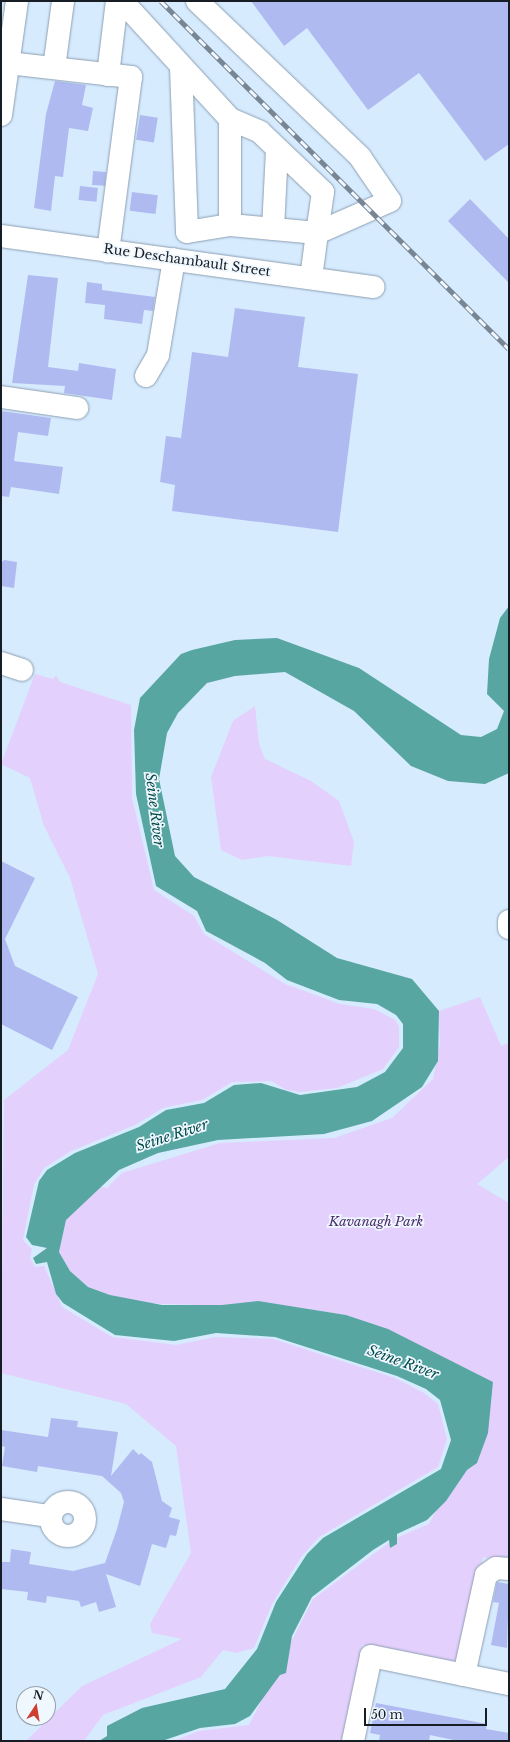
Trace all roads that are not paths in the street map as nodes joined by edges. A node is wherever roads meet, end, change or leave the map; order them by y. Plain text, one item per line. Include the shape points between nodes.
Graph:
1 (17, 1) edge
2 (63, 1) edge
3 (117, 1) edge
4 (122, 1) edge
5 (197, 1) edge
6 (8, 63) junction
7 (181, 67) junction
8 (54, 68) junction
9 (108, 75) junction
10 (3, 88) edge
11 (1, 115) edge
12 (230, 119) junction
13 (277, 151) junction
14 (230, 225) junction
15 (273, 229) junction
16 (187, 232) junction
17 (317, 232) junction
18 (1, 236) edge
19 (108, 250) junction
20 (179, 260) junction
21 (311, 278) junction
22 (374, 287) dead end
23 (146, 376) dead end
24 (1, 397) edge
25 (77, 408) dead end
26 (1, 663) edge
27 (22, 670) dead end
28 (509, 921) edge
29 (509, 928) edge
30 (1, 1509) edge
31 (49, 1516) dead end
32 (509, 1569) edge
33 (464, 1675) junction
34 (509, 1684) edge
35 (353, 1741) edge

1 - 6 street
2 - 8 street
3 - 9 street
4 - 7 street
5 - 17 street via 360,157 390,201
6 - 8 street
6 - 10 street
7 - 12 street
7 - 16 street
8 - 9 street
9 - 19 street via 131,77
10 - 11 street
12 - 13 street via 260,132
12 - 14 street
13 - 15 street
13 - 17 street via 323,192
14 - 15 street
14 - 16 street
15 - 17 street
16 - 20 street
17 - 21 street
18 - 19 street, Rue Deschambault Street
19 - 20 street, Rue Deschambault Street
20 - 21 street, Rue Deschambault Street
20 - 23 street via 158,355
21 - 22 street, Rue Deschambault Street
24 - 25 street
26 - 27 street
28 - 29 street via 506,922
30 - 31 street
32 - 33 street via 496,1568 486,1575
33 - 34 street
33 - 35 street via 370,1656

